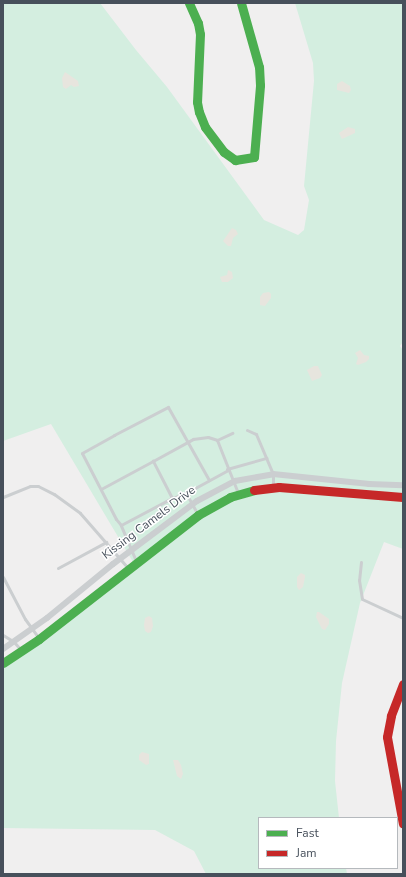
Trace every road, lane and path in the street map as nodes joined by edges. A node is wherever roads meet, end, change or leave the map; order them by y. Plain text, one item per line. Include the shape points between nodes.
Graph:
1 (189, 3) edge
2 (241, 3) edge
3 (247, 430) dead end
4 (232, 433) dead end
5 (217, 440) junction
6 (188, 442) junction
7 (266, 458) junction
8 (152, 461) junction
9 (228, 470) junction
10 (273, 474) junction
11 (210, 480) junction
12 (233, 482) junction
13 (403, 485) edge
14 (273, 487) junction
15 (100, 489) junction
16 (186, 493) junction
17 (238, 494) junction
18 (3, 497) edge
19 (403, 497) edge
20 (172, 498) junction
21 (193, 504) junction
22 (198, 515) junction
23 (121, 525) junction
24 (106, 542) junction
25 (131, 551) junction
26 (121, 559) junction
27 (361, 562) dead end
28 (137, 563) junction
29 (58, 568) dead end
30 (129, 569) junction
31 (3, 577) edge
32 (403, 618) edge
33 (32, 629) junction
34 (3, 635) edge
35 (39, 639) junction
36 (14, 642) junction
37 (3, 649) edge
38 (22, 651) junction
39 (3, 663) edge
40 (403, 684) edge
41 (403, 824) edge

1 - 2 street via 198,23 200,44 197,94 199,112 205,127 224,152 235,160 241,160 254,157 260,85 259,67
3 - 7 lane via 256,434
4 - 5 lane
5 - 6 lane via 208,437
5 - 9 lane
6 - 8 lane
6 - 11 lane
6 - 15 lane via 168,407 94,445 82,453
7 - 9 lane
7 - 10 lane
8 - 15 lane
8 - 20 lane
9 - 11 lane
9 - 12 lane
10 - 12 street, Kissing Camels Drive
10 - 13 street, Kissing Camels Drive
10 - 14 lane
11 - 16 lane
12 - 17 lane
12 - 21 street, Kissing Camels Drive
14 - 17 street, Kissing Camels Drive
14 - 19 street, Kissing Camels Drive
15 - 23 lane
16 - 20 lane
16 - 21 lane
17 - 22 street, Kissing Camels Drive
18 - 24 lane via 30,486 38,486 80,513
20 - 23 lane
21 - 22 lane
21 - 25 street, Kissing Camels Drive
22 - 28 street, Kissing Camels Drive
23 - 25 lane
24 - 26 lane
24 - 29 lane
25 - 26 street, Kissing Camels Drive
25 - 28 lane
26 - 30 lane
26 - 33 street, Kissing Camels Drive
27 - 32 lane via 359,580 362,599
28 - 30 street, Kissing Camels Drive
30 - 35 street, Kissing Camels Drive
31 - 33 lane
33 - 35 lane
33 - 36 street, Kissing Camels Drive
34 - 36 lane
35 - 38 street, Kissing Camels Drive
36 - 37 street, Kissing Camels Drive
36 - 38 lane
38 - 39 street, Kissing Camels Drive
40 - 41 street via 390,716 387,737

